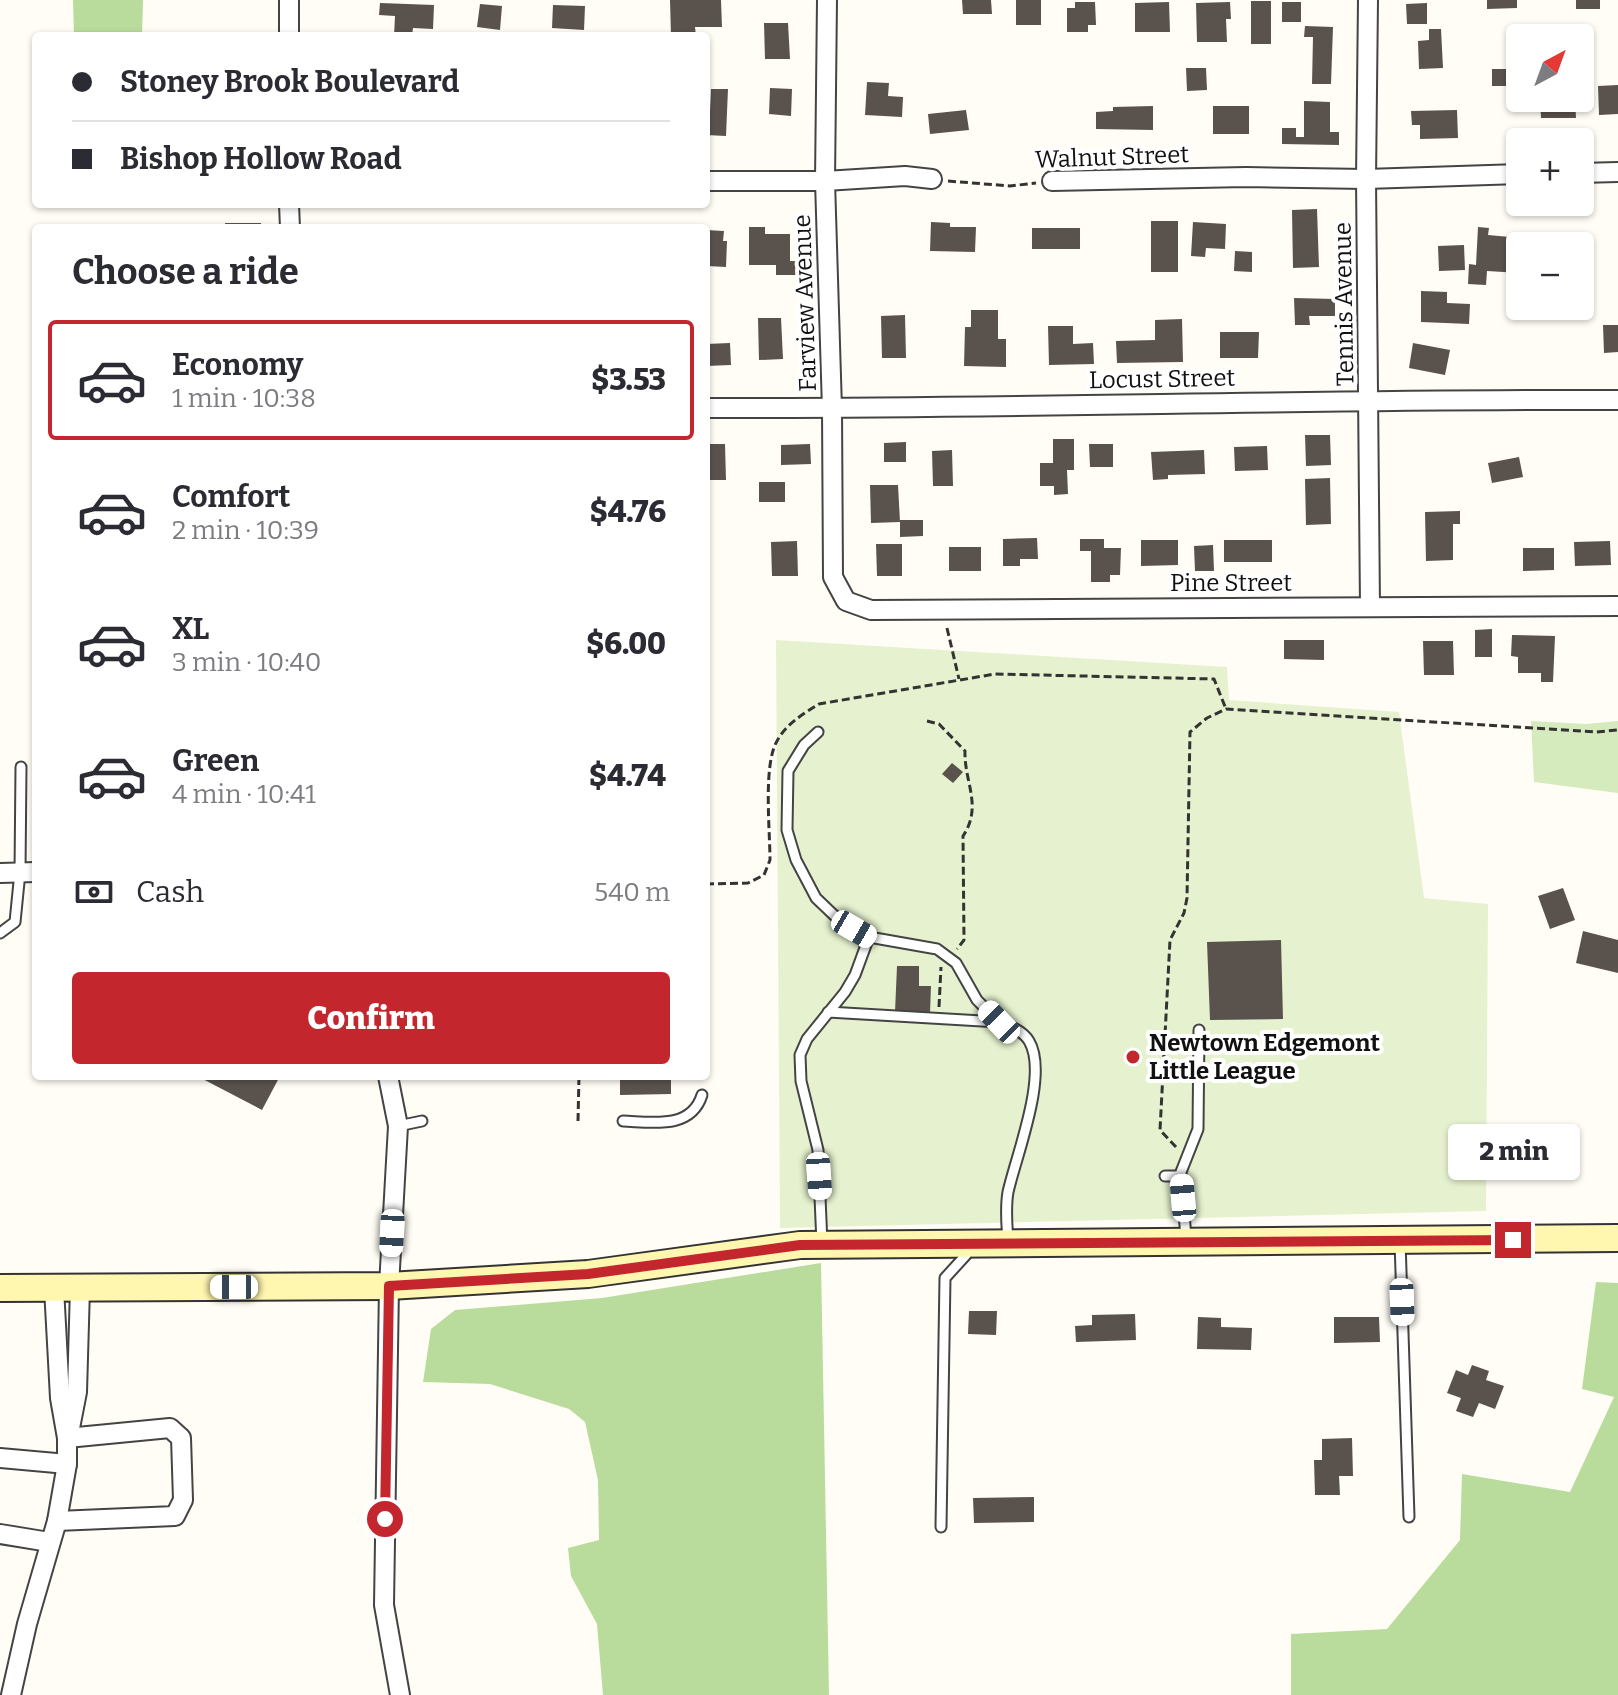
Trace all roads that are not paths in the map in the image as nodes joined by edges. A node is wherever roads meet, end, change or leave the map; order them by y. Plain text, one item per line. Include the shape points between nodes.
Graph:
1 (289, 0) edge
2 (827, 0) edge
3 (1368, 0) edge
4 (289, 32) edge
5 (1618, 172) edge
6 (1594, 173) edge
7 (1506, 174) edge
8 (932, 179) road end
9 (1366, 179) junction
10 (710, 181) edge
11 (825, 181) junction
12 (1052, 181) road end
13 (1370, 400) junction
14 (1618, 400) edge
15 (710, 408) edge
16 (832, 409) junction
17 (846, 601) joint
18 (1618, 606) edge
19 (1370, 607) junction
20 (818, 732) dead end
21 (21, 767) dead end
22 (28, 872) edge
23 (0, 873) edge
24 (0, 933) edge
25 (869, 937) junction
26 (828, 1012) junction
27 (999, 1022) junction
28 (1199, 1030) dead end
29 (389, 1080) edge
30 (702, 1095) dead end
31 (422, 1121) dead end
32 (623, 1121) dead end
33 (398, 1126) junction
34 (1165, 1176) dead end
35 (1181, 1176) junction
36 (1618, 1238) edge
37 (1400, 1241) junction
38 (969, 1244) junction
39 (1008, 1244) junction
40 (1187, 1244) junction
41 (822, 1245) junction
42 (389, 1286) junction
43 (0, 1288) edge
44 (67, 1288) junction
45 (67, 1438) junction
46 (0, 1458) edge
47 (67, 1464) junction
48 (1409, 1517) dead end
49 (57, 1521) junction
50 (941, 1527) dead end
51 (0, 1534) edge
52 (49, 1542) junction
53 (11, 1695) edge
54 (400, 1695) edge

1 - 4 street
2 - 11 street, Farview Avenue
3 - 9 street, Tennis Avenue
5 - 6 street
7 - 9 street, Walnut Street
8 - 11 street
9 - 12 street, Walnut Street
9 - 13 street, Tennis Avenue
10 - 11 street
11 - 16 street, Farview Avenue
13 - 14 street, Locust Street
13 - 16 street, Locust Street
13 - 19 street, Tennis Avenue
15 - 16 street, Locust Street
16 - 17 street, Farview Avenue via 833,577
17 - 19 street, Pine Street via 871,610
18 - 19 street, Pine Street
20 - 25 lane via 788,771 787,830 816,898 839,920
21 - 22 lane
22 - 23 street
22 - 24 lane via 15,922
25 - 26 lane via 855,975
25 - 27 lane via 937,949 956,963 977,1000
26 - 27 lane
26 - 41 lane via 800,1055 818,1150
27 - 39 lane via 1029,1041 1036,1063 1031,1107 1007,1196
28 - 35 lane via 1203,1130
29 - 33 street
30 - 32 lane via 690,1115 672,1123
31 - 33 lane
33 - 42 street
34 - 35 lane
35 - 40 lane
36 - 37 street
37 - 40 street
37 - 48 lane
38 - 39 street
38 - 41 street
38 - 50 lane via 945,1278
39 - 40 street
41 - 42 street via 588,1274
42 - 44 street
42 - 54 street via 384,1605
43 - 44 street
44 - 45 street via 77,1392
45 - 47 street
45 - 49 street via 170,1428 181,1438 183,1500 175,1516
46 - 47 street
47 - 49 street
49 - 52 street
51 - 52 street
52 - 53 street

